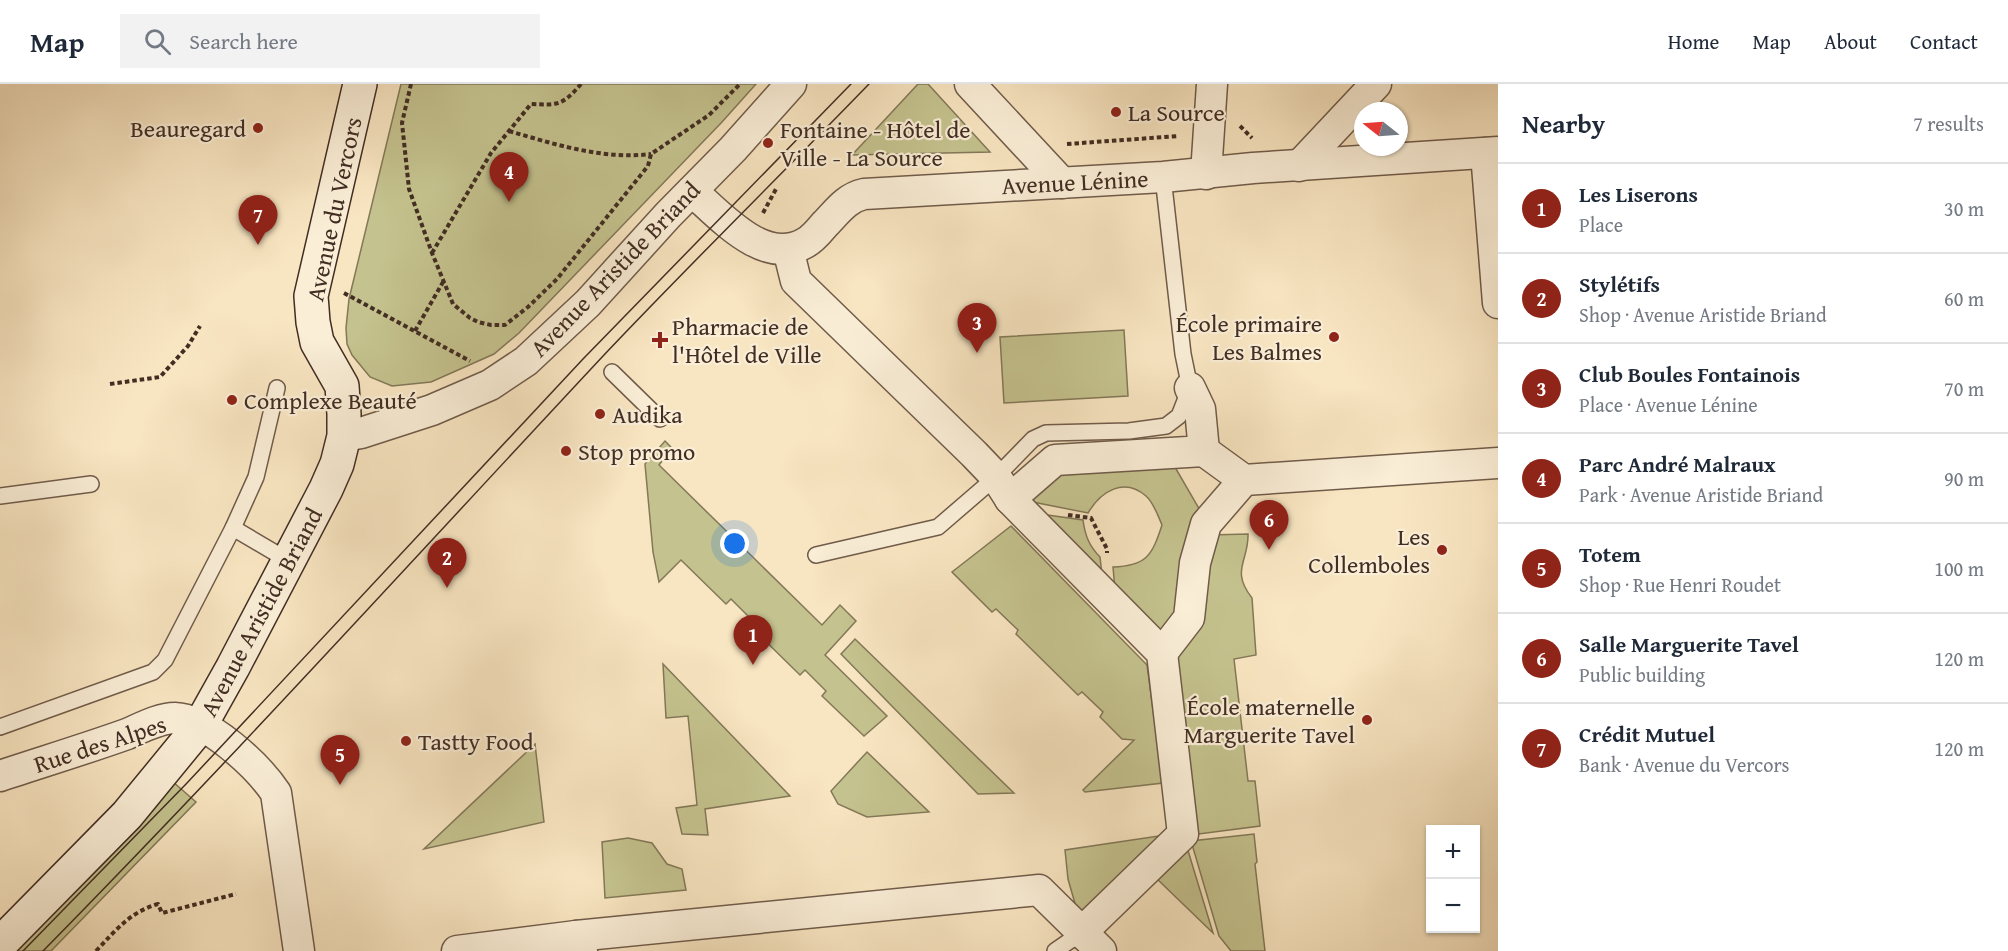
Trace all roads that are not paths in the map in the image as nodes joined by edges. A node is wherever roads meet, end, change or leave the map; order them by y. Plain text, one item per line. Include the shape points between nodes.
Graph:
1 (360, 84) edge
2 (791, 84) edge
3 (970, 84) edge
4 (1212, 84) edge
5 (1376, 84) edge
6 (1492, 153) edge
7 (1299, 166) junction
8 (1206, 174) junction
9 (1163, 177) junction
10 (1062, 183) junction
11 (692, 191) junction
12 (788, 249) junction
13 (1498, 303) edge
14 (612, 372) dead end
15 (277, 388) dead end
16 (1190, 388) junction
17 (660, 419) dead end
18 (344, 436) junction
19 (1204, 451) junction
20 (1498, 463) edge
21 (1244, 480) junction
22 (91, 484) dead end
23 (1003, 488) junction
24 (0, 496) edge
25 (234, 528) junction
26 (816, 555) dead end
27 (289, 561) junction
28 (1162, 653) junction
29 (200, 726) junction
30 (0, 727) edge
31 (0, 776) edge
32 (1091, 942) edge
33 (0, 944) edge
34 (579, 944) edge
35 (299, 951) edge
36 (457, 951) edge
37 (1055, 951) edge

1 - 18 street, Avenue du Vercors via 311,296 317,342 342,386
2 - 11 street, Avenue Aristide Briand
3 - 10 street
4 - 8 street
5 - 7 street
6 - 7 street, Avenue Lénine
6 - 13 street
7 - 8 street, Avenue Lénine
8 - 9 street, Avenue Lénine
9 - 10 street, Avenue Lénine
9 - 16 lane
10 - 12 street, Avenue Lénine via 856,196 811,239
11 - 12 street via 750,241
11 - 18 street, Avenue Aristide Briand via 588,303 526,361 490,385 432,410
12 - 23 street via 796,281
14 - 17 lane
15 - 25 lane via 256,477
16 - 19 street via 1200,409
16 - 23 lane via 1179,416 1166,426 1046,434 1033,439
18 - 27 street, Avenue Aristide Briand via 337,464
19 - 21 street
19 - 23 street via 1055,460
20 - 21 street
21 - 28 street via 1206,524 1195,563 1189,618
22 - 24 lane
23 - 26 lane via 938,527
23 - 28 street
25 - 27 lane
25 - 30 lane via 165,660 153,672
27 - 29 street, Avenue Aristide Briand
28 - 32 street via 1183,834
29 - 31 street, Rue des Alpes via 173,718
29 - 33 street, Avenue Aristide Briand via 127,815
29 - 35 street, Rue des Alpes via 226,741 276,793
32 - 34 street via 1039,890
32 - 37 lane
34 - 36 street

